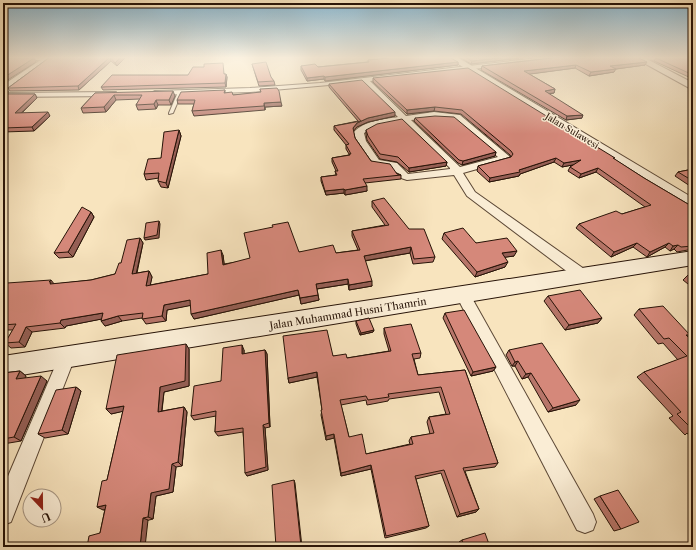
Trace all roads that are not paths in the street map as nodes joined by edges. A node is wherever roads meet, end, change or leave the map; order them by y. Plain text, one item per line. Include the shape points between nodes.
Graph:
1 (13, 83) edge
2 (339, 83) edge
3 (367, 83) edge
4 (494, 83) edge
5 (3, 90) edge
6 (180, 92) junction
7 (143, 93) edge
8 (120, 94) edge
9 (3, 95) edge
10 (171, 113) dead end
11 (405, 119) junction
12 (458, 171) junction
13 (693, 204) edge
14 (693, 258) edge
15 (582, 275) junction
16 (463, 295) junction
17 (67, 357) junction
18 (3, 367) edge
19 (3, 514) edge
20 (585, 522) dead end

1 - 5 street
2 - 6 street via 290,88
3 - 11 street
4 - 13 street, Jalan Sulawesi
6 - 7 street
6 - 10 lane
8 - 9 street
11 - 12 street
11 - 12 street via 434,115 454,116 505,157
11 - 12 street via 366,127 359,132 361,141 376,162 391,165 402,175 410,177
12 - 15 street via 471,194
14 - 15 main road, Jalan Muhammad Husni Thamrin
15 - 16 main road, Jalan Muhammad Husni Thamrin
16 - 17 main road, Jalan Muhammad Husni Thamrin
16 - 20 street
17 - 18 main road, Jalan Muhammad Husni Thamrin
17 - 19 street

